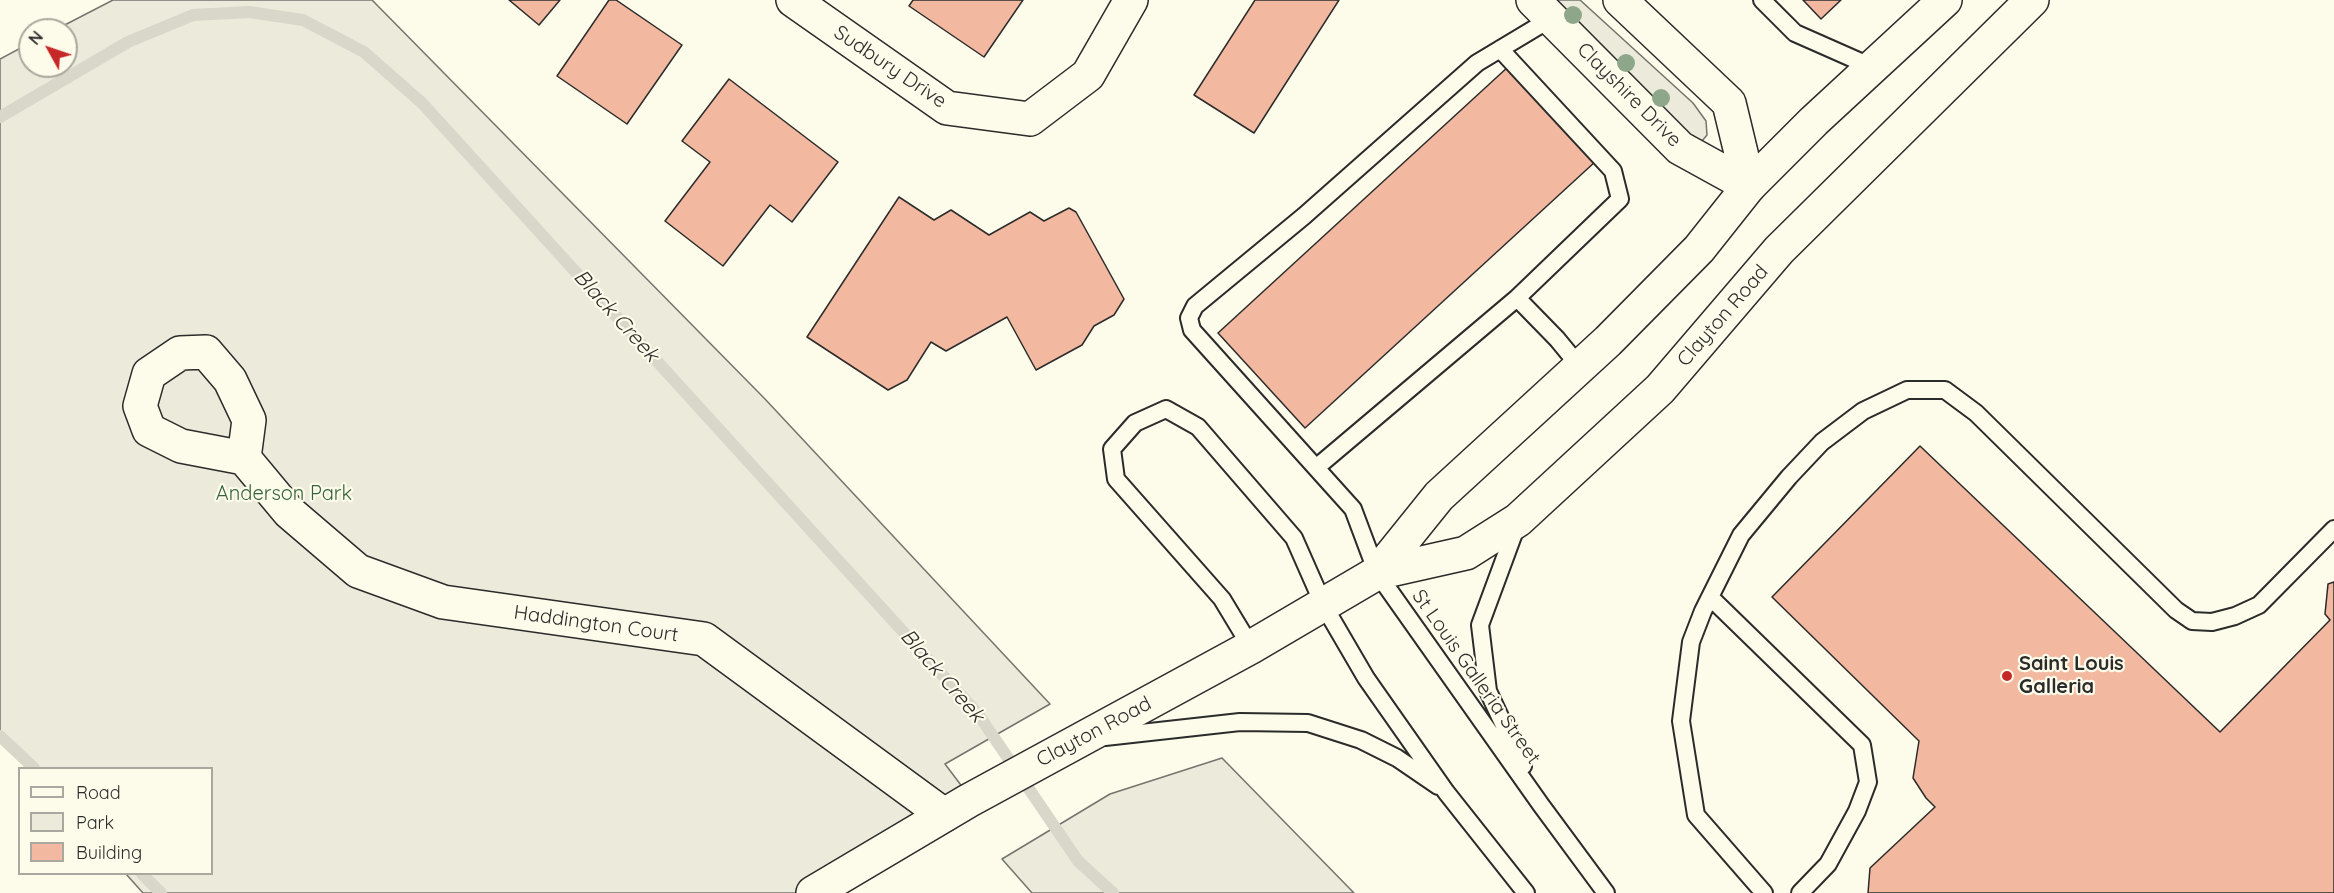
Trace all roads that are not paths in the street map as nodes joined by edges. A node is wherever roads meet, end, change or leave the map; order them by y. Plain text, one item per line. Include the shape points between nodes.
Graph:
1 (793, 0) edge
2 (1131, 0) edge
3 (1620, 0) edge
4 (1762, 0) edge
5 (1945, 0) edge
6 (2032, 0) edge
7 (1542, 9) edge
8 (1500, 49) junction
9 (1872, 67) junction
10 (1749, 186) junction
11 (1517, 298) junction
12 (1580, 367) junction
13 (244, 458) dead end
14 (1317, 467) junction
15 (1518, 520) junction
16 (2334, 529) edge
17 (1377, 573) junction
18 (1710, 597) junction
19 (1324, 606) junction
20 (1251, 647) junction
21 (1077, 740) junction
22 (1446, 792) junction
23 (1541, 805) junction
24 (956, 808) junction
25 (826, 889) edge
26 (1757, 891) edge
27 (1526, 893) edge
28 (1606, 893) edge
29 (1800, 893) edge

1 - 2 main road, Sudbury Drive via 947,108 1030,119 1088,75
3 - 10 main road via 1729,103
4 - 9 lane via 1795,33
5 - 9 main road, Clayton Road
6 - 15 main road, Clayton Road via 1779,250 1660,389
7 - 8 lane, St Louis Galleria Street
7 - 10 main road, Clayshire Drive via 1680,148
8 - 11 lane via 1613,171 1620,199
8 - 14 lane, St Louis Galleria Street via 1477,63 1195,306 1189,318 1192,330
9 - 10 main road, Clayton Road
10 - 12 main road, Clayton Road via 1699,249
11 - 12 lane
11 - 14 lane
12 - 17 main road, Clayton Road via 1439,496
13 - 24 main road, Haddington Court via 289,512 358,571 442,602 704,639
14 - 17 lane, St Louis Galleria Street via 1353,509
15 - 17 main road, Clayton Road via 1466,553
15 - 23 lane, St Louis Galleria Street via 1480,625 1488,691
16 - 18 lane via 2259,605 2212,622 2192,621 2176,610 1976,413 1945,390 1907,390 1863,411 1822,442 1741,535
17 - 19 main road, Clayton Road
17 - 23 lane, St Louis Galleria Street
18 - 26 lane via 1690,642 1681,721 1696,815
18 - 29 lane via 1862,745 1868,782 1857,812 1828,864
19 - 20 main road, Clayton Road
19 - 20 lane via 1294,538 1198,427 1166,409 1135,423 1112,449 1116,479 1222,599
19 - 22 lane via 1366,678
20 - 21 main road, Clayton Road
21 - 22 lane via 1240,722 1308,723 1397,758
21 - 24 main road, Clayton Road
22 - 27 lane
23 - 28 lane, St Louis Galleria Street
24 - 25 main road, Clayton Road

